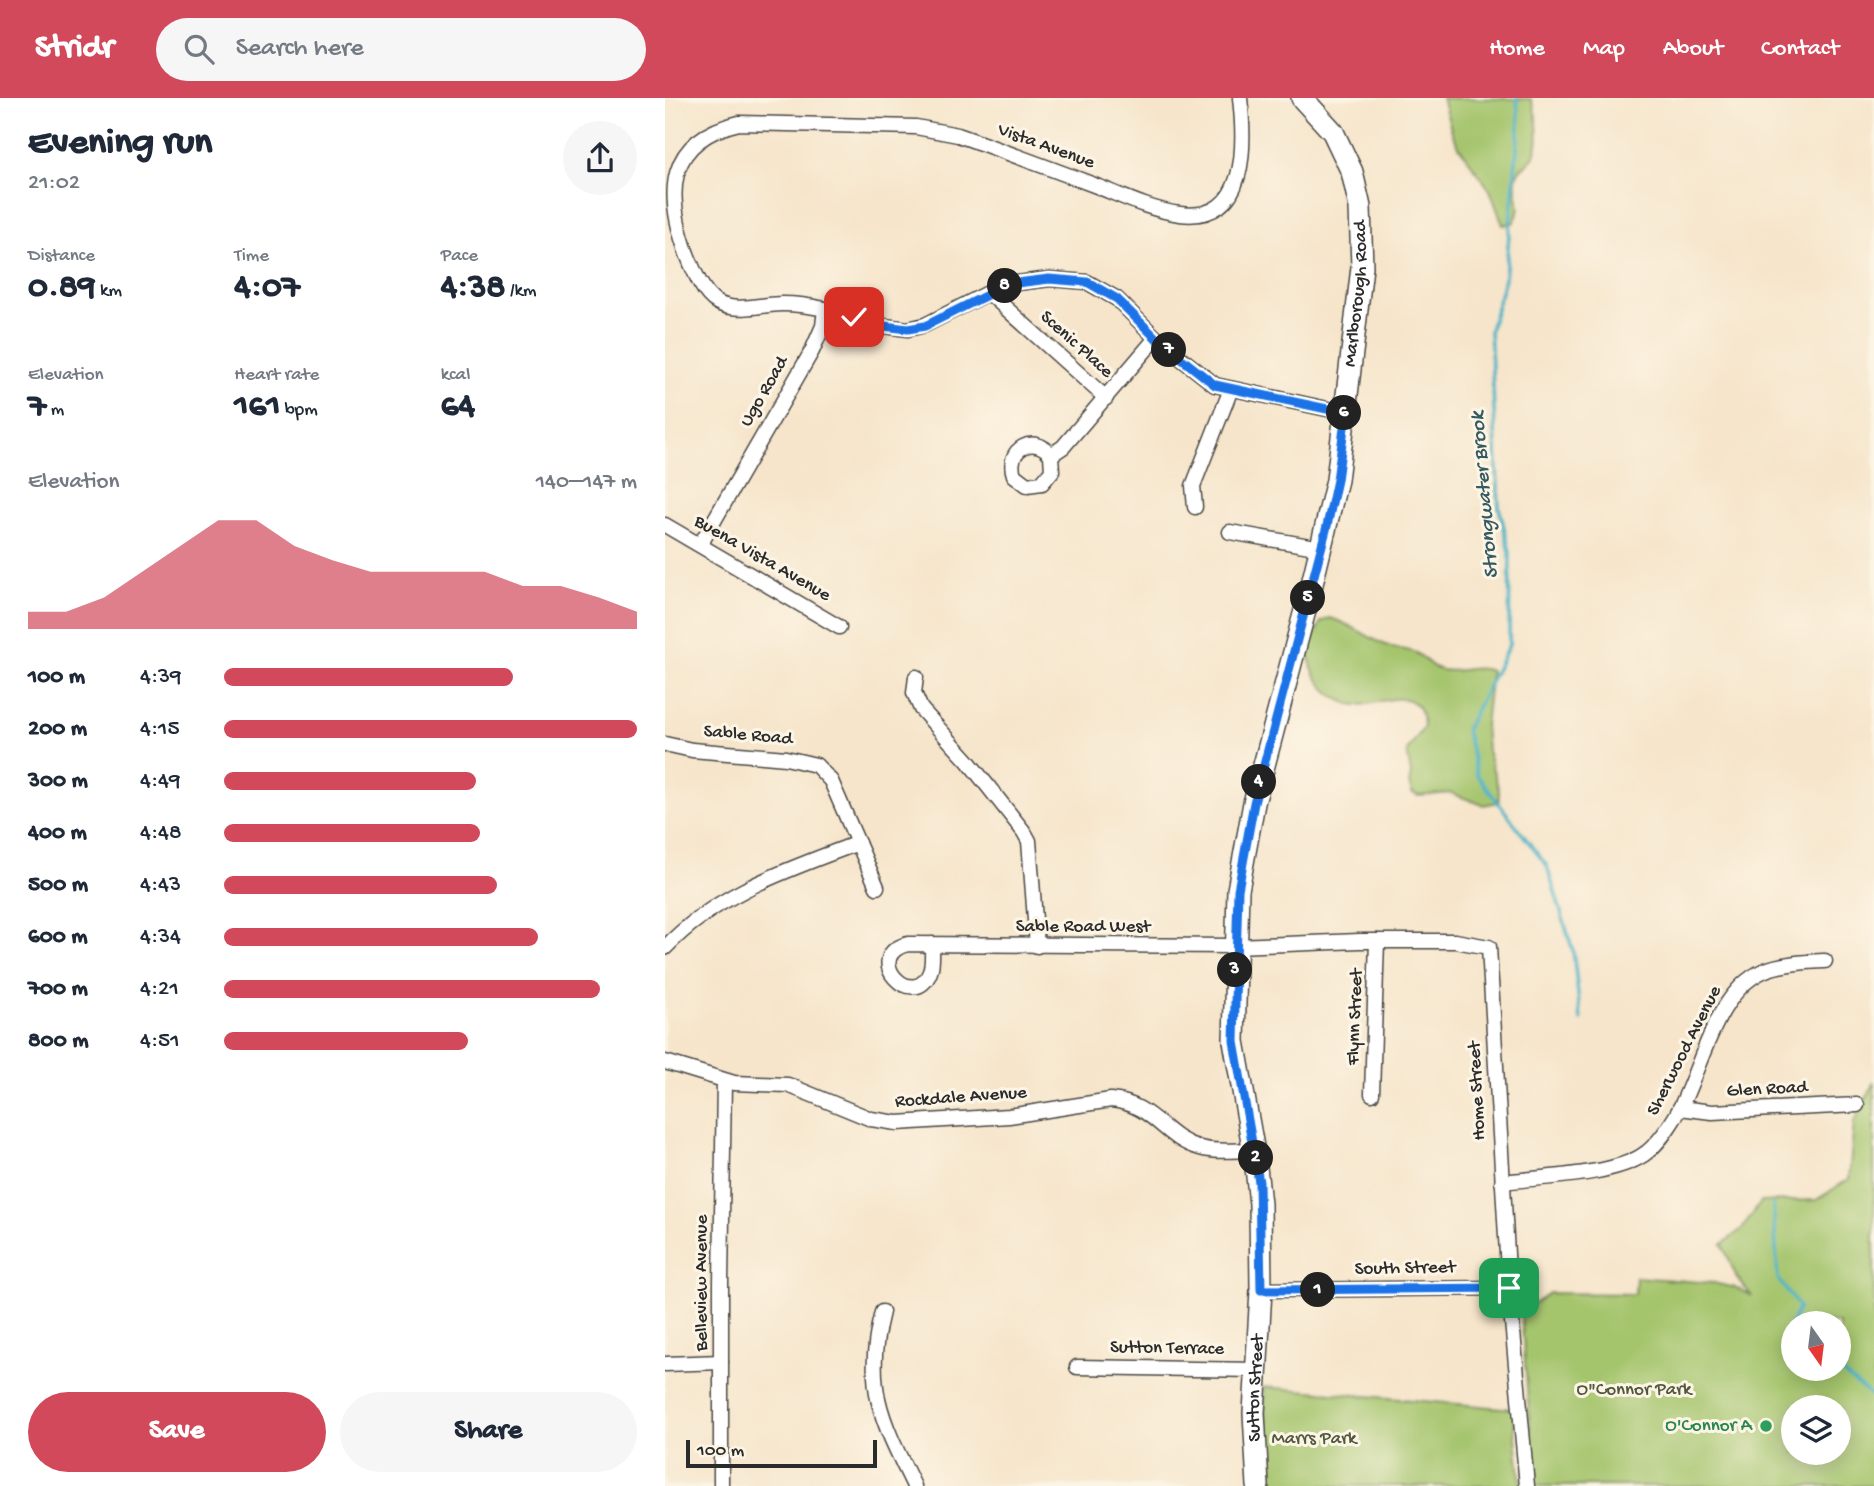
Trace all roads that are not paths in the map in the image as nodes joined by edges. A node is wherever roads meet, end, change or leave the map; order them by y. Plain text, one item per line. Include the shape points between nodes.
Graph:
1 (1240, 98) edge
2 (1302, 98) edge
3 (989, 293) junction
4 (825, 309) junction
5 (1156, 338) junction
6 (1231, 388) junction
7 (1106, 398) junction
8 (1346, 413) junction
9 (1051, 455) dead end
10 (1195, 507) dead end
11 (665, 525) edge
12 (1230, 532) dead end
13 (701, 545) junction
14 (1321, 548) junction
15 (839, 627) dead end
16 (916, 677) dead end
17 (665, 744) edge
18 (858, 843) junction
19 (877, 887) dead end
20 (1377, 941) junction
21 (932, 944) dead end
22 (1037, 946) junction
23 (1235, 946) junction
24 (665, 948) edge
25 (1825, 961) dead end
26 (665, 1062) edge
27 (724, 1081) junction
28 (1372, 1094) dead end
29 (1857, 1105) dead end
30 (1680, 1108) junction
31 (1254, 1150) junction
32 (1502, 1182) junction
33 (1509, 1288) junction
34 (1261, 1290) junction
35 (882, 1312) dead end
36 (721, 1362) junction
37 (665, 1364) edge
38 (1077, 1367) dead end
39 (1256, 1370) junction
40 (721, 1486) edge
41 (914, 1486) edge
42 (1258, 1486) edge
43 (1527, 1486) edge

1 - 4 street, Vista Avenue via 1243,149 1235,185 1222,203 1198,215 1148,206 940,131 739,123 704,136 683,157 674,209 692,267 706,290 715,302 733,307 795,304
2 - 8 street, Marlborough Road via 1341,145 1360,207 1362,267
3 - 4 street via 925,326 908,329
3 - 5 street via 1030,280 1087,282 1117,299
3 - 7 street, Scenic Place
4 - 13 street, Ugo Road via 812,351
5 - 6 street via 1215,385
5 - 7 street
6 - 8 street
6 - 10 street via 1193,486
7 - 9 street via 1068,443
8 - 14 street, Marlborough Road
11 - 13 street, Buena Vista Avenue
12 - 14 street
13 - 15 street, Buena Vista Avenue
14 - 23 street, Marlborough Road via 1254,803 1238,890
16 - 22 street via 917,702 1029,841
17 - 18 street, Sable Road via 817,765 831,781
18 - 19 street, Sable Road
18 - 24 street via 730,896
20 - 23 street, Home Street
20 - 28 street, Flynn Street
20 - 32 street, Home Street via 1455,941 1489,947
21 - 22 street, Sable Road West
22 - 23 street, Sable Road West
23 - 31 street, Marlborough Road via 1234,1041
25 - 30 street, Sherwood Avenue via 1777,967 1740,986 1719,1018
26 - 27 street, Rockdale Avenue
27 - 31 street, Rockdale Avenue via 788,1084 871,1119 897,1123 1009,1116 1124,1101 1147,1111 1198,1148
27 - 36 street, Belleview Avenue
29 - 30 street, Glen Road via 1713,1112
30 - 32 street, Sherwood Avenue via 1658,1141 1629,1162
31 - 34 street, Marlborough Road
32 - 33 street, Home Street
33 - 34 street, South Street
33 - 43 street, Home Street
34 - 39 street, Sutton Street
35 - 41 street via 874,1354 876,1394 885,1427
36 - 37 street
36 - 40 street, Belleview Avenue
38 - 39 street, Sutton Terrace
39 - 42 street, Sutton Street

